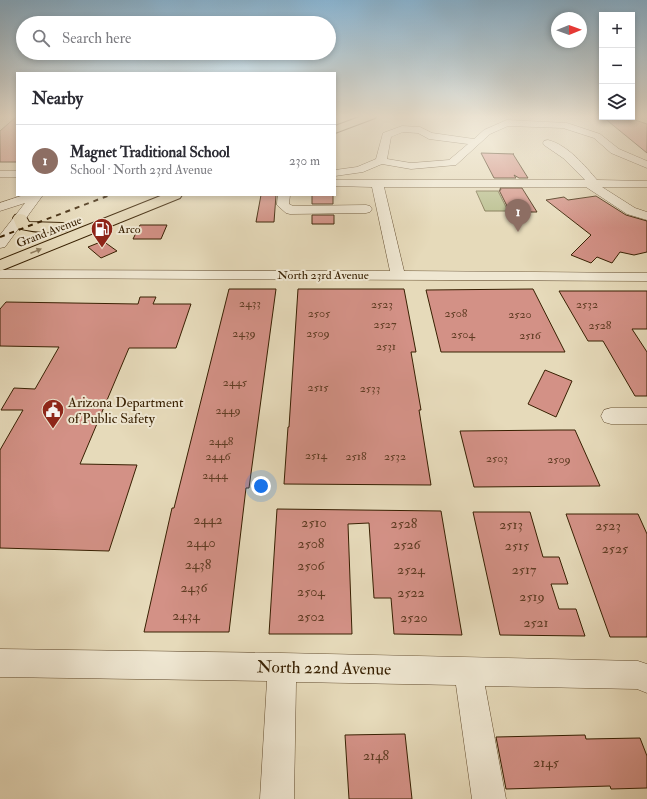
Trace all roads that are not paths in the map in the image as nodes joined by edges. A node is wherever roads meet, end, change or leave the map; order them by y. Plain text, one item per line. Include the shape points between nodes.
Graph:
1 (382, 153) edge
2 (464, 153) edge
3 (565, 153) edge
4 (620, 153) edge
5 (381, 161) junction
6 (647, 165) edge
7 (0, 174) edge
8 (16, 174) edge
9 (336, 174) edge
10 (336, 183) edge
11 (377, 183) junction
12 (592, 184) junction
13 (647, 184) edge
14 (647, 192) edge
15 (34, 196) edge
16 (36, 196) edge
17 (141, 196) edge
18 (174, 196) edge
19 (284, 196) edge
20 (647, 206) edge
21 (0, 208) edge
22 (366, 209) dead end
23 (647, 216) edge
24 (20, 218) junction
25 (62, 227) junction
26 (0, 244) edge
27 (0, 252) edge
28 (0, 266) edge
29 (0, 274) edge
30 (398, 276) junction
31 (647, 277) edge
32 (611, 416) dead end
33 (647, 416) edge
34 (0, 663) edge
35 (282, 667) junction
36 (468, 672) junction
37 (647, 679) edge
38 (277, 799) edge
39 (489, 799) edge

1 - 5 street
2 - 5 street via 452,163 411,166
3 - 12 street
4 - 6 street
5 - 9 street via 359,170
7 - 8 street
10 - 11 street
11 - 12 street
11 - 30 street
12 - 13 street
12 - 23 street via 631,211
14 - 20 street via 622,194 637,204
15 - 21 street
16 - 24 street
17 - 25 main road, Grand Avenue
28 -> 18 main road, Grand Avenue
19 - 22 street via 283,205 290,210
24 - 25 main road via 22,225
24 - 26 street
25 - 27 main road, Grand Avenue
29 - 30 street, North 23rd Avenue
30 - 31 street, North 23rd Avenue
32 - 33 street
34 - 35 street, North 22nd Avenue
35 - 36 street, North 22nd Avenue
35 - 38 street
36 - 37 street, North 22nd Avenue via 638,675
36 - 39 street

